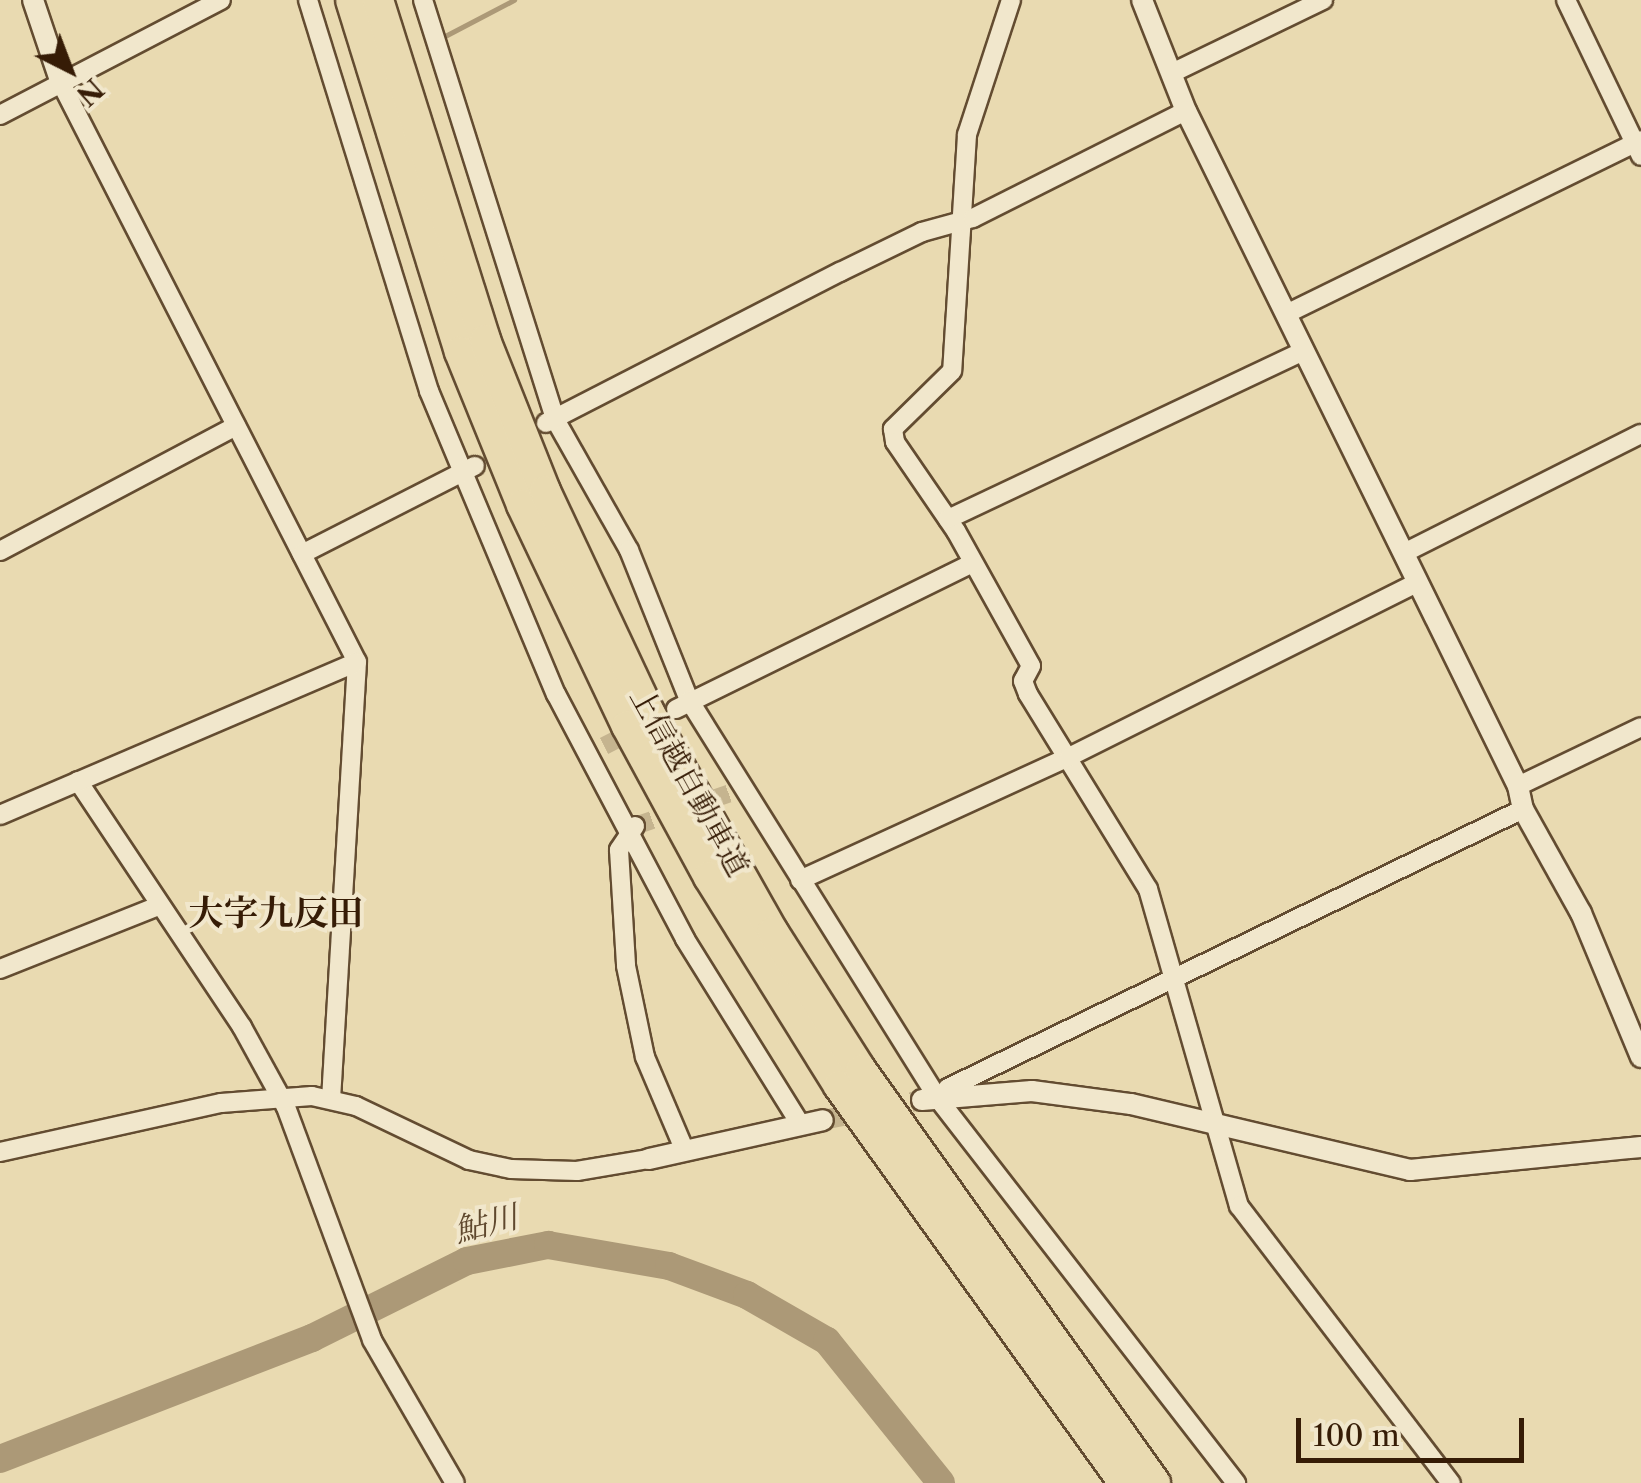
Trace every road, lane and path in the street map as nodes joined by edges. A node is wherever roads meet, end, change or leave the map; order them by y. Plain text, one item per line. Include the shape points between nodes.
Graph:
1 (33, 0) edge
2 (220, 0) edge
3 (308, 0) edge
4 (351, 0) edge
5 (378, 0) edge
6 (423, 0) edge
7 (1011, 0) edge
8 (1142, 0) edge
9 (1323, 0) edge
10 (1566, 0) edge
11 (1172, 74) junction
12 (61, 83) junction
13 (1186, 111) junction
14 (0, 115) edge
15 (1639, 147) edge
16 (959, 217) junction
17 (1286, 314) junction
18 (1304, 351) junction
19 (551, 422) junction
20 (236, 426) junction
21 (1641, 434) edge
22 (468, 470) junction
23 (948, 519) junction
24 (0, 551) edge
25 (1404, 553) junction
26 (302, 554) junction
27 (971, 564) junction
28 (1418, 582) junction
29 (357, 662) junction
30 (682, 705) junction
31 (1641, 727) edge
32 (1070, 757) junction
33 (78, 780) junction
34 (1518, 786) junction
35 (1523, 809) junction
36 (0, 815) edge
37 (632, 827) junction
38 (800, 880) junction
39 (158, 906) junction
40 (0, 970) edge
41 (1176, 976) junction
42 (1641, 1057) edge
43 (279, 1096) junction
44 (332, 1098) junction
45 (931, 1100) junction
46 (823, 1120) tunnel mouth
47 (800, 1124) junction
48 (1212, 1126) junction
49 (1641, 1147) edge
50 (684, 1149) junction
51 (0, 1152) edge
52 (649, 1158) joint
53 (455, 1483) edge
54 (1124, 1483) edge
55 (1155, 1483) edge
56 (1236, 1483) edge
57 (1451, 1483) edge

1 - 12 street
2 - 12 street
3 - 22 street via 379,243
4 - 54 highway, 上信越自動車道 via 460,352 548,565 626,726 709,877 830,1071
5 - 55 highway, 上信越自動車道 via 485,340 545,491 650,714 773,932 861,1070
6 - 19 street
7 - 16 street via 968,136
8 - 11 street
9 - 11 street
10 - 15 street
11 - 13 street
12 - 14 street
12 - 20 street
13 - 16 street via 973,218
13 - 17 street
15 - 17 street
16 - 19 street
16 - 23 street via 952,371 893,428 895,442
17 - 18 street
18 - 23 street
18 - 25 street
19 - 30 street via 629,550
20 - 24 street
20 - 26 street
21 - 25 street
22 - 26 street
22 - 37 street via 556,694 597,749
23 - 27 street
25 - 28 street
26 - 29 street
27 - 30 street
27 - 32 street via 1031,666 1022,681 1028,694
28 - 32 street
28 - 34 street
29 - 33 street
29 - 44 street
30 - 38 street
31 - 34 street
32 - 38 street
32 - 41 street via 1148,889
33 - 36 street
33 - 39 street
34 - 35 street
35 - 41 street
35 - 42 street via 1581,913
37 - 47 street via 684,939
37 - 50 street via 619,850 626,966 645,1057
38 - 45 street
39 - 40 street
39 - 43 street via 242,1027
41 - 45 street
41 - 48 street
43 - 44 street
43 - 51 street via 86,1129
43 - 53 street via 372,1340
44 - 52 street via 469,1160 511,1169 577,1171
45 - 48 street via 1032,1091 1130,1104
45 - 56 street
46 - 47 street
47 - 50 street
48 - 49 street via 1410,1170
48 - 57 street via 1239,1206
50 - 52 street

